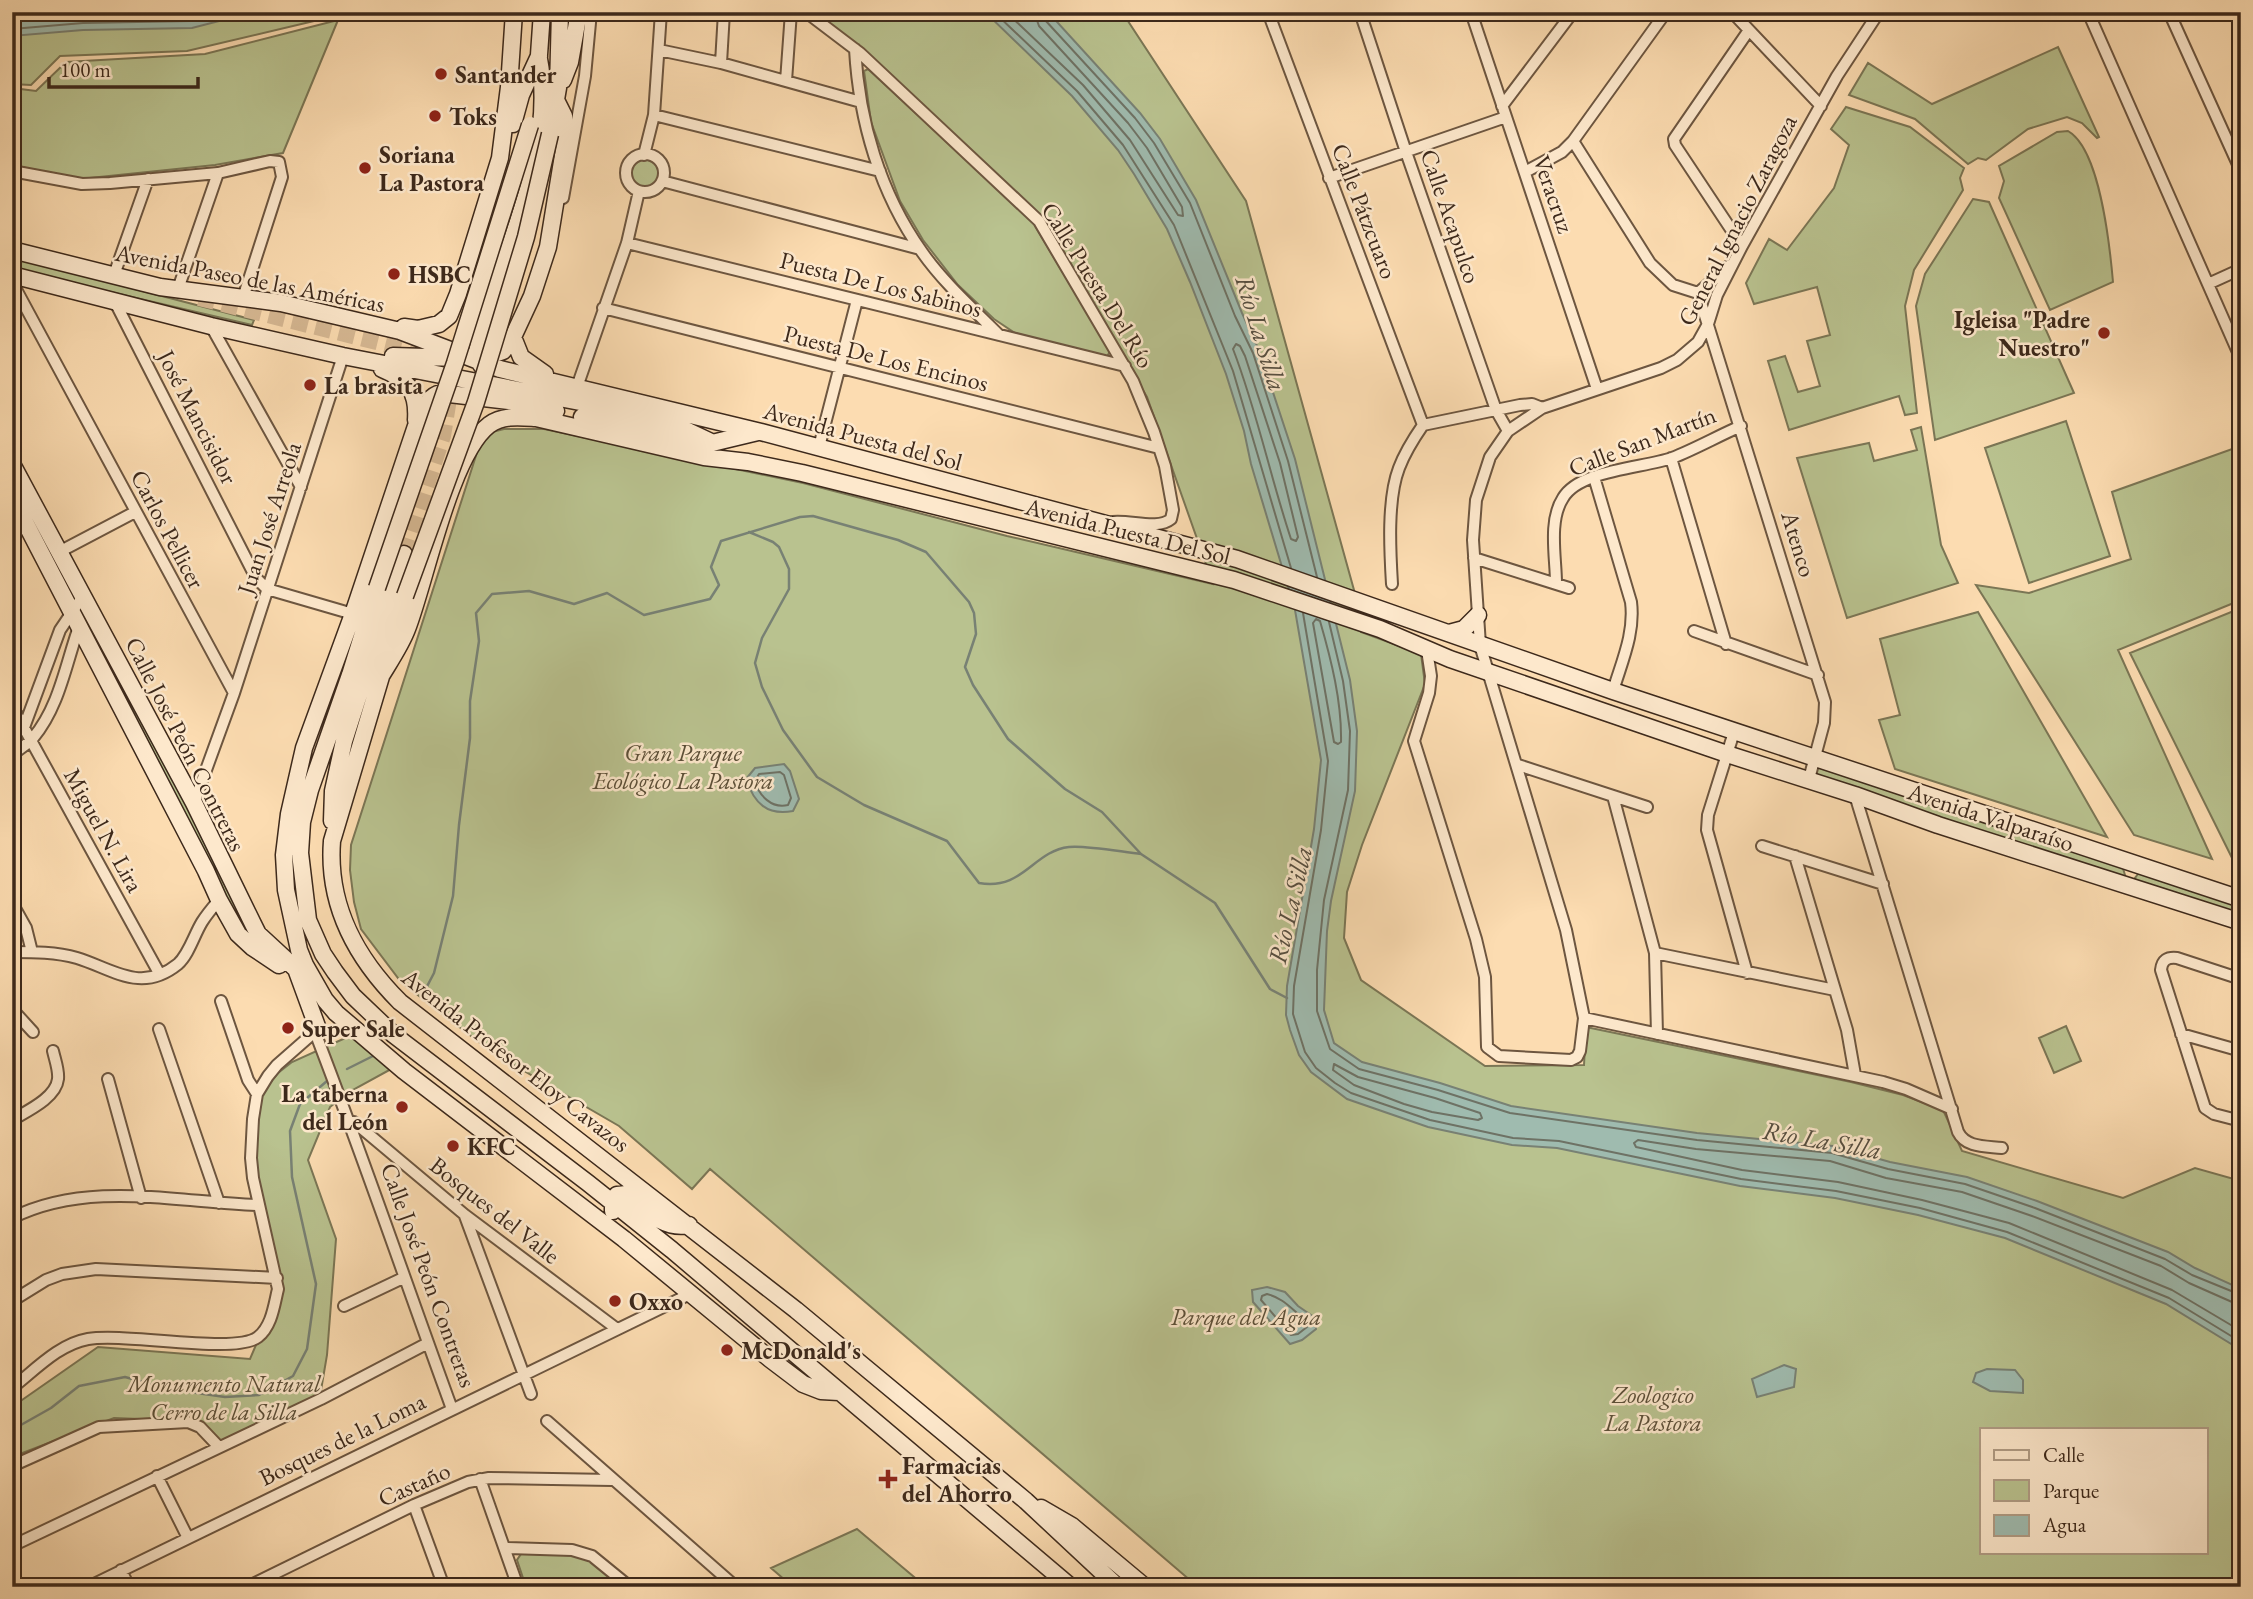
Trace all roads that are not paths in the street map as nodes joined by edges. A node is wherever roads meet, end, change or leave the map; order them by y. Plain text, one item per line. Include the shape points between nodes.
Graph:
1 (514, 12) edge
2 (542, 12) edge
3 (560, 12) edge
4 (579, 12) edge
5 (591, 12) edge
6 (661, 12) edge
7 (724, 12) edge
8 (791, 12) edge
9 (806, 12) edge
10 (1268, 12) edge
11 (1360, 12) edge
12 (1471, 12) edge
13 (1573, 12) edge
14 (1666, 12) edge
15 (1732, 12) edge
16 (1879, 12) edge
17 (2088, 12) edge
18 (2169, 12) edge
19 (1749, 30) junction
20 (855, 49) junction
21 (659, 50) junction
22 (540, 56) junction
23 (721, 62) junction
24 (786, 81) junction
25 (557, 94) junction
26 (861, 102) junction
27 (1821, 106) junction
28 (1504, 111) junction
29 (654, 115) junction
30 (1573, 141) junction
31 (501, 150) junction
32 (1406, 152) junction
33 (644, 155) junction
34 (12, 171) edge
35 (880, 171) junction
36 (2241, 171) edge
37 (1525, 172) junction
38 (218, 173) junction
39 (1329, 178) junction
40 (148, 179) junction
41 (662, 181) junction
42 (639, 191) junction
43 (627, 243) junction
44 (1742, 246) junction
45 (548, 247) junction
46 (920, 249) junction
47 (12, 250) edge
48 (1734, 260) junction
49 (2241, 269) edge
50 (12, 275) edge
51 (114, 275) junction
52 (12, 282) edge
53 (2208, 284) junction
54 (178, 289) junction
55 (1698, 293) junction
56 (243, 298) junction
57 (114, 300) junction
58 (857, 300) junction
59 (603, 308) junction
60 (361, 322) junction
61 (1707, 324) junction
62 (211, 326) junction
63 (400, 331) junction
64 (999, 335) junction
65 (513, 337) junction
66 (288, 343) junction
67 (349, 357) junction
68 (2241, 359) edge
69 (402, 363) junction
70 (1125, 366) junction
71 (481, 367) junction
72 (839, 368) junction
73 (449, 375) junction
74 (556, 381) junction
75 (577, 387) junction
76 (503, 388) junction
77 (1597, 389) junction
78 (466, 395) junction
79 (1542, 408) junction
80 (1496, 410) junction
81 (1423, 425) junction
82 (416, 426) junction
83 (1741, 426) junction
84 (1508, 431) junction
85 (761, 432) junction
86 (475, 441) junction
87 (712, 443) junction
88 (812, 445) junction
89 (1159, 447) junction
90 (858, 458) junction
91 (1671, 458) junction
92 (748, 462) junction
93 (12, 464) edge
94 (802, 473) junction
95 (1594, 477) junction
96 (849, 484) junction
97 (302, 487) junction
98 (12, 497) edge
99 (135, 512) junction
100 (1105, 524) junction
101 (59, 552) junction
102 (404, 554) tunnel mouth
103 (1474, 558) junction
104 (1237, 559) joint
105 (1556, 583) junction
106 (1392, 584) dead end
107 (1569, 588) dead end
108 (267, 589) junction
109 (87, 602) junction
110 (71, 611) junction
111 (353, 614) junction
112 (1478, 615) junction
113 (79, 626) junction
114 (1693, 631) dead end
115 (1449, 633) junction
116 (1726, 644) junction
117 (1480, 645) junction
118 (1427, 650) junction
119 (1488, 671) junction
120 (351, 675) junction
121 (1818, 675) junction
122 (382, 676) junction
123 (1613, 691) junction
124 (234, 694) junction
125 (12, 706) edge
126 (23, 727) junction
127 (1734, 732) junction
128 (32, 740) junction
129 (21, 746) junction
130 (304, 748) junction
131 (1727, 754) junction
132 (12, 755) edge
133 (1815, 759) junction
134 (1518, 765) junction
135 (1809, 779) junction
136 (1855, 795) junction
137 (1614, 796) junction
138 (194, 803) junction
139 (1647, 807) dead end
140 (332, 841) junction
141 (1762, 846) dead end
142 (1795, 856) junction
143 (1883, 884) junction
144 (2241, 899) edge
145 (219, 900) junction
146 (12, 903) edge
147 (2241, 922) edge
148 (253, 924) junction
149 (294, 930) junction
150 (238, 934) junction
151 (272, 946) junction
152 (12, 952) edge
153 (32, 952) junction
154 (1655, 953) junction
155 (1747, 973) junction
156 (159, 974) junction
157 (2241, 979) edge
158 (1835, 990) junction
159 (221, 1002) dead end
160 (319, 1005) junction
161 (12, 1009) edge
162 (1584, 1018) junction
163 (159, 1029) dead end
164 (33, 1032) dead end
165 (315, 1034) junction
166 (1657, 1034) junction
167 (2181, 1034) junction
168 (53, 1051) dead end
169 (2241, 1051) edge
170 (423, 1057) junction
171 (1854, 1075) junction
172 (108, 1079) dead end
173 (257, 1094) junction
174 (435, 1095) junction
175 (1952, 1109) junction
176 (12, 1120) edge
177 (2241, 1121) edge
178 (350, 1122) junction
179 (2002, 1148) dead end
180 (141, 1198) junction
181 (613, 1202) junction
182 (219, 1203) junction
183 (257, 1205) junction
184 (465, 1214) junction
185 (12, 1218) edge
186 (690, 1225) junction
187 (277, 1278) junction
188 (403, 1278) junction
189 (676, 1282) junction
190 (690, 1294) junction
191 (12, 1301) edge
192 (344, 1306) dead end
193 (617, 1329) junction
194 (428, 1343) junction
195 (524, 1375) junction
196 (12, 1388) edge
197 (839, 1392) junction
198 (531, 1394) dead end
199 (452, 1409) junction
200 (547, 1422) dead end
201 (219, 1447) junction
202 (12, 1466) edge
203 (158, 1475) junction
204 (480, 1479) junction
205 (612, 1480) junction
206 (1026, 1501) junction
207 (414, 1505) junction
208 (188, 1538) junction
209 (12, 1546) edge
210 (506, 1548) junction
211 (121, 1570) junction
212 (1069, 1586) edge
213 (88, 1587) edge
214 (129, 1587) edge
215 (247, 1587) edge
216 (444, 1587) edge
217 (518, 1587) edge
218 (630, 1587) edge
219 (736, 1587) edge
220 (1118, 1587) edge
221 (1145, 1587) edge

1 - 31 main road
2 - 22 main road
3 - 25 main road
4 - 25 main road via 570,62
5 - 45 street via 578,127
6 - 21 street
7 - 23 street
8 - 24 street
9 - 20 street, Calle Puesta Del Río
10 - 39 street, Calle Pátzcuaro
11 - 32 street, Calle Acapulco
12 - 28 street, Veracruz
13 - 28 street
14 - 30 street
15 - 19 street
16 - 27 street, General Ignacio Zaragoza
17 - 53 street
18 - 36 street
19 - 27 street
19 - 44 street via 1674,139
20 - 26 street
20 - 70 street, Calle Puesta Del Río via 1035,216
21 - 23 street
21 - 29 street
22 - 31 main road
22 - 71 main road via 543,93 538,143 525,201 482,331
22 - 73 main road, bridge via 530,125
23 - 24 street
24 - 26 street
25 - 45 main road via 566,137
25 - 71 main road, bridge via 526,237
26 - 35 street
27 - 44 street, General Ignacio Zaragoza
28 - 32 street
28 - 37 street, Veracruz
29 - 33 street
29 - 35 street
30 - 37 street
30 - 55 street via 1650,263 1674,285
31 - 60 main road via 449,316 439,324 418,329
32 - 39 street
32 - 80 street, Calle Acapulco
33 - 41 street via 655,157 662,165
33 - 42 street via 632,160 627,169 628,180
34 - 40 street via 82,184
35 - 46 street via 896,210
37 - 77 street, Veracruz
38 - 40 street
38 - 54 street
38 - 56 street via 279,162 282,177
39 - 81 street, Calle Pátzcuaro
40 - 51 street
41 - 42 street via 650,192
41 - 46 street
42 - 43 street
43 - 58 street, Puesta De Los Sabinos
43 - 59 street
44 - 48 street, General Ignacio Zaragoza
45 - 65 main road
46 - 64 street
47 - 51 main road, Avenida Paseo de las Américas
48 - 55 street
48 - 61 street, General Ignacio Zaragoza
49 - 53 street
50 - 57 main road, Avenida Paseo de las Américas
51 - 54 main road, Avenida Paseo de las Américas
52 - 99 street, Carlos Pellicer
53 - 68 street
54 - 56 main road, Avenida Paseo de las Américas
55 - 61 street, Atenco
56 - 60 main road, Avenida Paseo de las Américas
57 - 62 main road, Avenida Paseo de las Américas
57 - 108 street, José Mancisidor via 256,578
58 - 64 street, Puesta De Los Sabinos
58 - 72 street
59 - 72 street, Puesta De Los Encinos
59 - 75 street
60 - 63 main road, Avenida Paseo de las Américas
61 - 77 street, General Ignacio Zaragoza via 1698,342 1678,360
61 - 83 street, Atenco
62 - 66 main road, Avenida Paseo de las Américas
62 - 97 street
63 - 69 main road via 410,344
63 - 71 main road, Avenida Paseo de las Américas
64 - 70 street, Puesta De Los Sabinos
65 - 71 main road
65 - 74 main road via 521,357
66 - 67 main road, Avenida Paseo de las Américas
66 - 69 main road via 319,341
67 - 69 main road, Avenida Paseo de las Américas
67 - 82 main road via 393,374 411,389
67 - 97 street, Juan José Arreola
69 - 71 main road via 443,358
69 - 73 main road, Avenida Paseo de las Américas
70 - 89 street, Calle Puesta Del Río
71 - 74 main road, Avenida Puesta del Sol
71 - 76 main road
71 - 122 main road, Avenida Profesor Eloy Cavazos, bridge
72 - 88 street
72 - 89 street, Puesta De Los Encinos
73 - 76 main road
73 - 120 main road, bridge
74 - 75 main road, Avenida Puesta del Sol
75 - 85 main road, Avenida Puesta del Sol
76 - 87 main road via 677,426
77 - 79 street, General Ignacio Zaragoza
78 - 82 main road via 432,396
78 - 86 main road via 474,412
78 - 87 main road via 692,443
79 - 80 street, General Ignacio Zaragoza via 1526,404
79 - 84 street
80 - 81 street, General Ignacio Zaragoza
80 - 84 street, Calle Acapulco
81 - 106 street via 1398,470 1392,508
82 - 111 main road
83 - 91 street, Calle San Martín
83 - 121 street, Atenco
84 - 103 street via 1490,457 1476,500
85 - 87 main road
85 - 88 main road, Avenida Puesta del Sol
86 - 92 main road via 489,426 515,416 556,421 704,457
86 - 122 main road via 457,475 407,630
87 - 92 main road
88 - 90 main road, Avenida Puesta del Sol
88 - 94 main road via 796,454
89 - 100 street, Calle Puesta Del Río via 1171,494 1171,519 1162,524
90 - 96 main road via 859,469
90 - 100 main road, Avenida Puesta del Sol
91 - 95 street, Calle San Martín
91 - 116 street
92 - 94 main road, Avenida Puesta Del Sol
93 - 101 main road, Calle José Peón Contreras
94 - 96 main road, Avenida Puesta Del Sol
95 - 105 street, Calle San Martín via 1567,491 1558,507
95 - 123 street via 1633,617
96 - 118 main road, Avenida Puesta Del Sol via 1234,580 1380,629
97 - 108 street, Juan José Arreola
98 - 110 main road, Calle José Peón Contreras
99 - 101 street
99 - 124 street, Carlos Pellicer
100 - 104 main road, Avenida Puesta del Sol
101 - 109 main road, Calle José Peón Contreras
102 - 140 main road via 344,741 333,791
103 - 105 street
103 - 112 street
104 - 115 main road, Avenida Puesta Del Sol
105 - 107 street
108 - 111 street
108 - 124 street, Juan José Arreola
109 - 110 street
109 - 113 street
109 - 138 main road, Calle José Peón Contreras
110 - 113 main road, Calle José Peón Contreras
110 - 126 street
111 - 130 main road
112 - 115 main road via 1464,629
112 - 117 street
113 - 128 street via 55,701
113 - 145 main road, Calle José Peón Contreras
114 - 116 street
115 - 117 main road, Avenida Puesta Del Sol
116 - 121 street
117 - 119 street
117 - 123 main road, Avenida Puesta Del Sol
118 - 119 main road, Avenida Puesta Del Sol
118 - 162 street via 1429,693 1414,741 1485,977 1485,1040 1499,1056 1572,1059 1577,1056
119 - 131 main road, Avenida Puesta Del Sol
119 - 134 street
120 - 130 main road
120 - 170 main road via 302,822 300,852 308,920 323,954 353,996
121 - 133 street, Atenco via 1825,702
122 - 140 main road, Avenida Profesor Eloy Cavazos
123 - 127 main road, Avenida Valparaíso
124 - 138 street
125 - 126 street, Miguel N. Lira
126 - 128 street, Miguel N. Lira
126 - 129 street
127 - 131 street
127 - 133 main road, Avenida Valparaíso
128 - 129 street
128 - 156 street, Miguel N. Lira
129 - 132 street
130 - 149 main road via 284,855
131 - 135 main road, Avenida Valparaíso
131 - 155 street via 1707,830
133 - 135 street, Atenco
133 - 144 main road, Avenida Valparaíso
134 - 137 street
134 - 162 street via 1566,930
135 - 136 main road, Avenida Valparaíso
136 - 143 street
136 - 147 main road, Avenida Valparaíso
137 - 139 street
137 - 154 street
138 - 148 main road, Calle José Peón Contreras
140 - 186 main road, Avenida Profesor Eloy Cavazos via 332,873 342,916 359,954 381,983 454,1045
141 - 142 street
142 - 143 street
142 - 158 street
143 - 175 street
145 - 150 main road, Calle José Peón Contreras
145 - 156 street via 183,958
146 - 153 street via 26,928
148 - 150 main road
148 - 151 main road, Calle José Peón Contreras
149 - 151 main road via 286,943
149 - 160 main road
150 - 165 main road, Calle José Peón Contreras via 286,971
151 - 160 main road, Calle José Peón Contreras via 296,969
152 - 153 street
153 - 156 street via 77,958 126,978
154 - 155 street
154 - 166 street
155 - 158 street
157 - 167 street via 2177,958 2166,959 2161,970
158 - 171 street
159 - 173 street
160 - 165 main road, Calle José Peón Contreras
160 - 174 main road
161 - 164 street
162 - 166 street
163 - 182 street
165 - 173 street via 277,1065
165 - 178 street, Calle José Peón Contreras
166 - 171 street
167 - 169 street
167 - 177 street via 2205,1108
168 - 176 street via 55,1088
170 - 174 main road
170 - 181 main road
171 - 175 street via 1906,1089
172 - 180 street
173 - 183 street via 251,1158
174 - 189 main road
175 - 179 street via 1962,1140
178 - 184 street, Bosques del Valle
178 - 188 street, Calle José Peón Contreras
180 - 182 street
180 - 185 street via 82,1197
181 - 186 main road via 617,1195 627,1194 666,1224
181 - 189 main road via 620,1225 662,1259
181 - 197 main road
182 - 183 street
183 - 187 street
184 - 193 street, Bosques del Valle
184 - 195 street
186 - 206 main road, Avenida Profesor Eloy Cavazos
187 - 191 street via 96,1269 54,1277
187 - 196 street via 268,1325 245,1343 88,1339 62,1349
188 - 192 street
188 - 194 street, Calle José Peón Contreras
189 - 190 main road
190 - 193 street, Bosques de la Loma
190 - 197 main road via 803,1384
193 - 195 street, Bosques de la Loma
194 - 199 street, Calle José Peón Contreras
194 - 201 street
195 - 198 street
195 - 199 street, Bosques de la Loma
197 - 212 main road
199 - 208 street, Bosques de la Loma
200 - 205 street
201 - 202 street via 200,1427 188,1422 107,1426
201 - 203 street
203 - 208 street
203 - 209 street
204 - 205 street, Castaño
204 - 207 street, Castaño
204 - 210 street
205 - 219 street
206 - 220 main road, Avenida Profesor Eloy Cavazos
206 - 221 main road via 1062,1518
207 - 215 street, Castaño
207 - 216 street
208 - 211 street, Bosques de la Loma
210 - 217 street
210 - 218 street via 572,1550 592,1556
211 - 213 street, Bosques de la Loma
211 - 214 street

